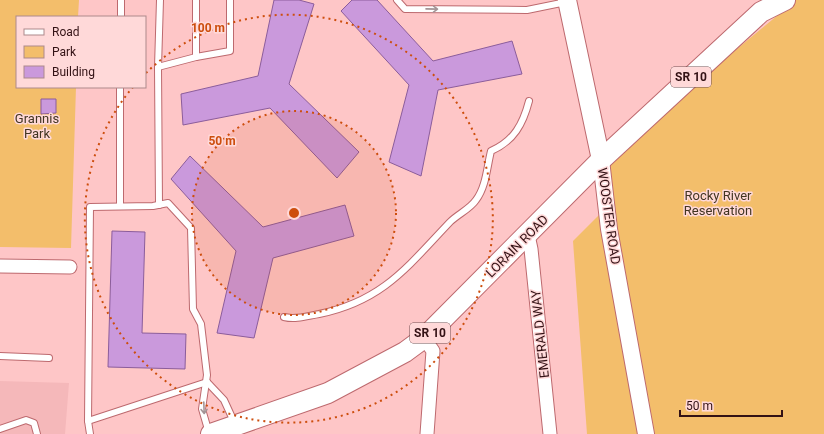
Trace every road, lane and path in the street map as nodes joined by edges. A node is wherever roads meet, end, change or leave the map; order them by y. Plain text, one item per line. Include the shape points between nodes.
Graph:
1 (121, 0) edge
2 (160, 0) edge
3 (196, 0) edge
4 (230, 0) edge
5 (397, 0) edge
6 (785, 0) edge
7 (567, 1) edge
8 (121, 16) edge
9 (196, 56) junction
10 (158, 67) junction
11 (120, 88) edge
12 (529, 101) dead end
13 (601, 160) junction
14 (159, 205) junction
15 (120, 206) junction
16 (528, 235) junction
17 (0, 266) edge
18 (70, 267) dead end
19 (284, 317) dead end
20 (424, 338) junction
21 (0, 356) edge
22 (49, 358) dead end
23 (207, 382) junction
24 (88, 421) junction
25 (2, 428) edge
26 (229, 429) edge
27 (6, 434) edge
28 (37, 434) edge
29 (90, 434) edge
30 (426, 434) edge
31 (550, 434) edge
32 (646, 434) edge

1 - 8 lane
2 - 10 lane
3 - 9 lane
4 - 9 lane via 230,51
5 -> 7 lane via 405,9 527,10
6 - 13 main road, LORAIN ROAD / SR 10 via 761,12
7 - 13 main road, WOOSTER ROAD
9 - 10 lane
10 - 14 lane
11 - 15 lane
12 - 19 lane via 518,130 511,139 491,151 476,201 454,218 396,279 364,301 339,310 292,319
13 - 16 main road, LORAIN ROAD / SR 10
13 - 32 street, WOOSTER ROAD via 609,229
14 - 15 lane
14 - 23 lane via 168,203 191,228 193,309 201,324
15 - 24 lane via 90,207
16 - 20 main road, LORAIN ROAD / SR 10
16 - 31 street, EMERALD WAY
17 - 18 street
20 - 26 main road, LORAIN ROAD / SR 10 via 405,352 328,393
20 - 30 street via 433,351
21 - 22 lane
23 - 24 lane
23 - 26 lane via 224,400
23 -> 26 lane via 202,409
24 - 29 lane
25 - 27 lane
25 - 28 lane via 26,420 34,423

